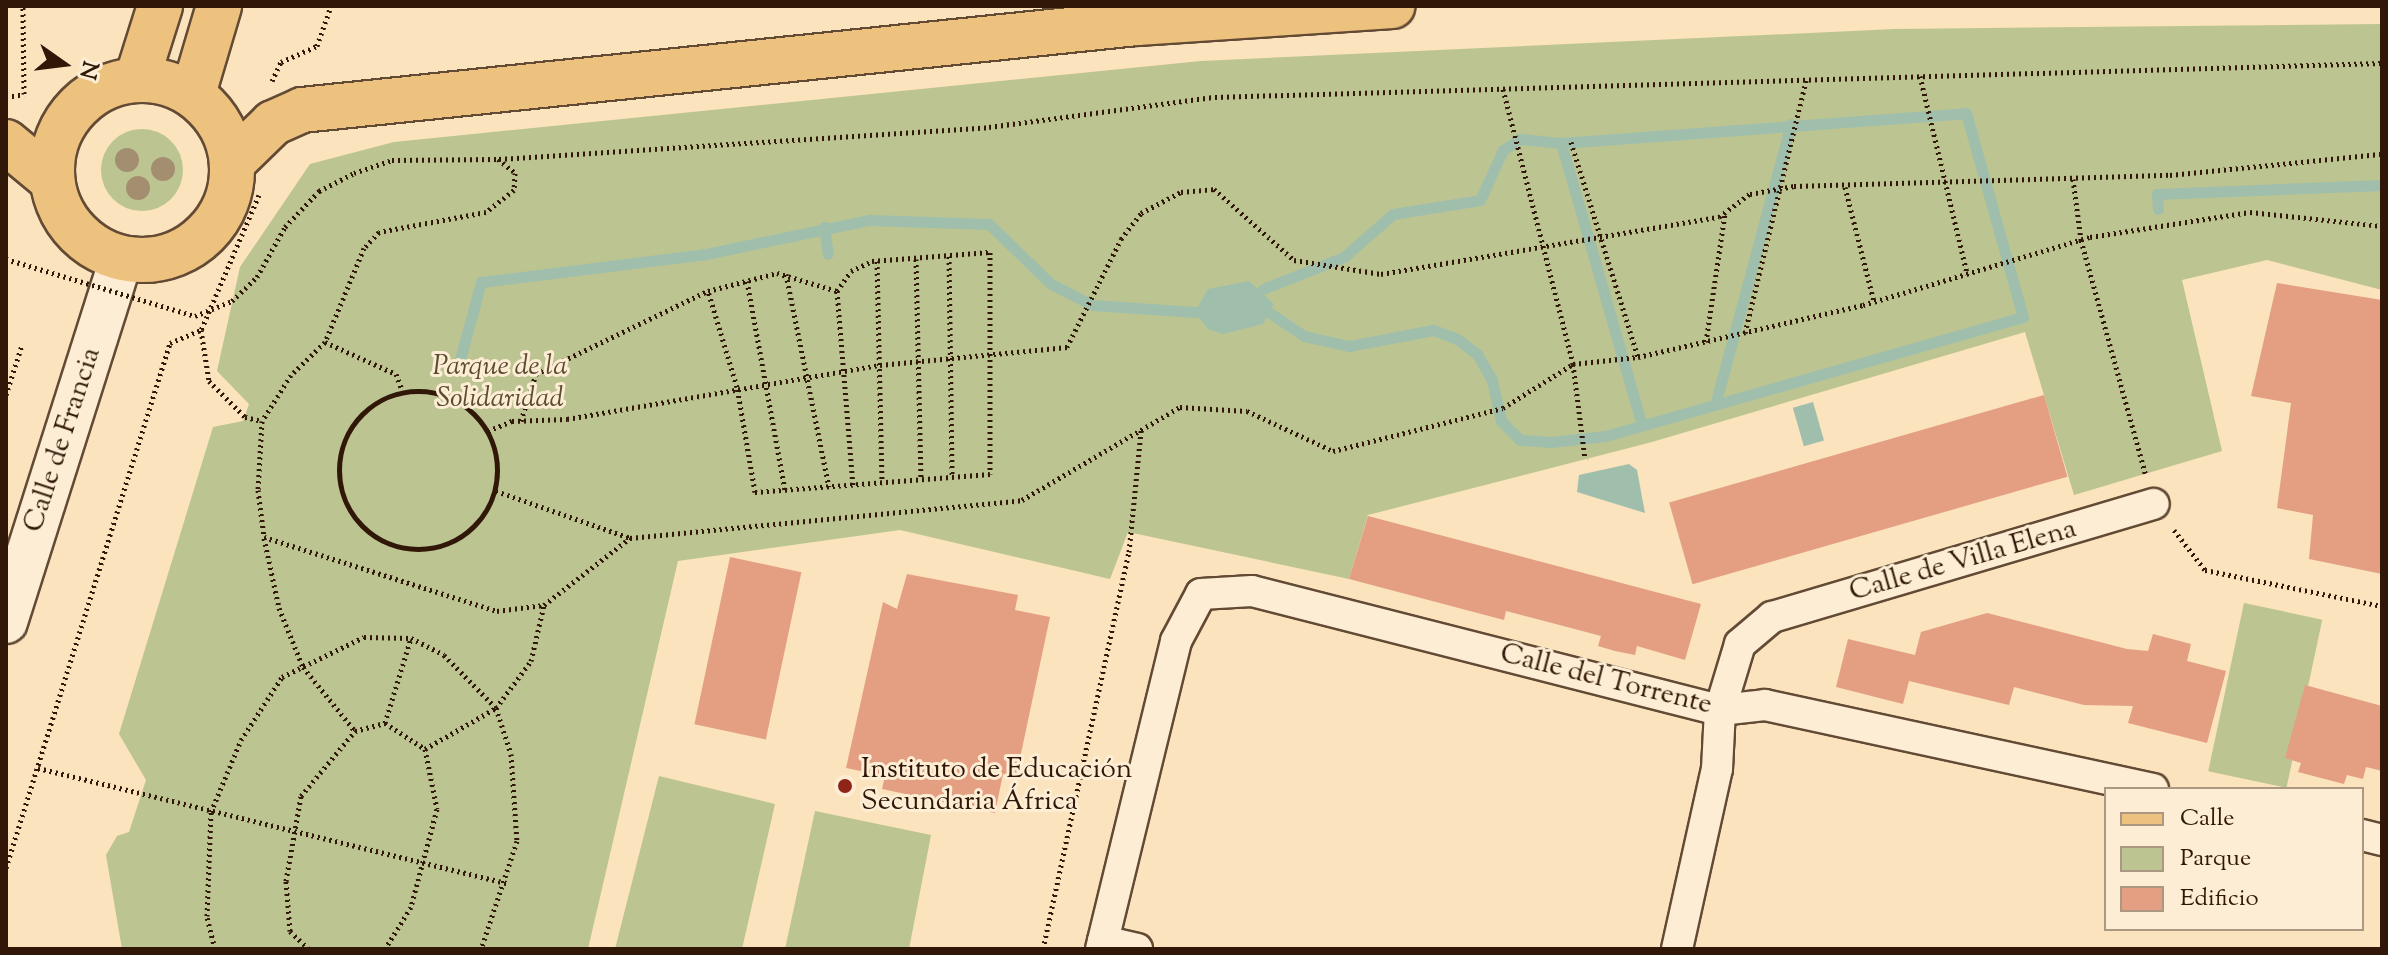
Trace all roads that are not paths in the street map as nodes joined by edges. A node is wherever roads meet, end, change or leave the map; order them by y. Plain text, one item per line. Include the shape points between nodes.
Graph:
1 (160, 6) edge
2 (219, 6) edge
3 (1392, 6) edge
4 (137, 79) junction
5 (193, 94) junction
6 (6, 142) edge
7 (233, 162) junction
8 (52, 180) junction
9 (121, 259) junction
10 (2154, 504) road end
11 (6, 622) edge
12 (1720, 710) junction
13 (2144, 787) edge
14 (1102, 945) edge
15 (1137, 949) edge
16 (1677, 949) edge

1 - 4 main road
2 - 5 main road
3 - 7 main road via 1121,25 302,110 273,123
4 - 5 main road
4 - 8 main road via 108,85 64,123
5 - 7 main road via 226,135
6 - 8 main road
7 - 9 main road via 230,195 214,226 188,249 156,260
8 - 9 main road via 74,231
9 - 11 main road, Calle de Francia
10 - 12 street, Calle de Villa Elena via 1772,617 1740,644
12 - 13 street, Calle del Torrente via 1765,705
12 - 14 street, Calle del Torrente via 1252,591 1201,594 1176,641
12 - 16 street via 1717,769
14 - 15 street

